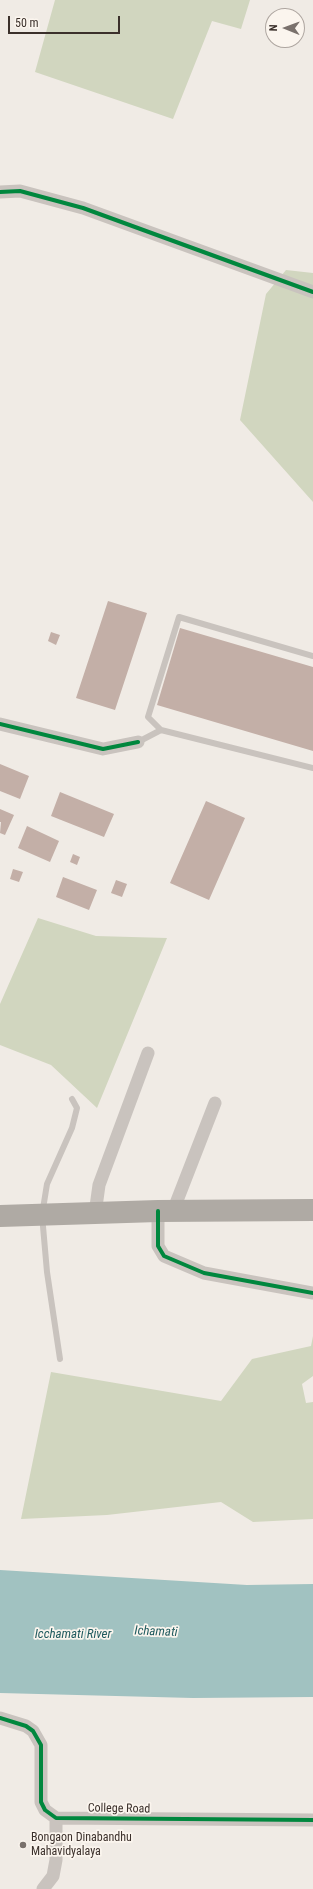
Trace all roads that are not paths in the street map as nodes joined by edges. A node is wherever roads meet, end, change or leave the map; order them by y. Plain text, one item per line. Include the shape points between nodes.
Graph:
1 (0, 192) edge
2 (313, 292) edge
3 (313, 656) edge
4 (0, 724) edge
5 (161, 730) junction
6 (138, 742) joint
7 (313, 768) edge
8 (148, 1053) dead end
9 (72, 1098) dead end
10 (215, 1103) dead end
11 (313, 1210) edge
12 (166, 1211) junction
13 (95, 1214) junction
14 (42, 1215) junction
15 (0, 1216) edge
16 (313, 1293) edge
17 (60, 1359) dead end
18 (0, 1718) edge
19 (56, 1818) junction
20 (313, 1820) edge
21 (48, 1887) edge

1 - 2 street via 20,192 83,208
3 - 5 lane via 180,617 148,717
4 - 6 street via 102,749
5 - 6 lane
5 - 7 lane
8 - 13 street via 99,1186
9 - 14 lane via 78,1108 47,1184
10 - 12 street
11 - 12 highway
12 - 13 highway
12 - 16 street via 158,1246 164,1256 204,1273
13 - 14 highway
14 - 15 highway
14 - 17 lane via 47,1272
18 - 19 street via 26,1726 36,1736 41,1746 41,1802 45,1810
19 - 20 street, College Road
19 - 21 street via 56,1860

